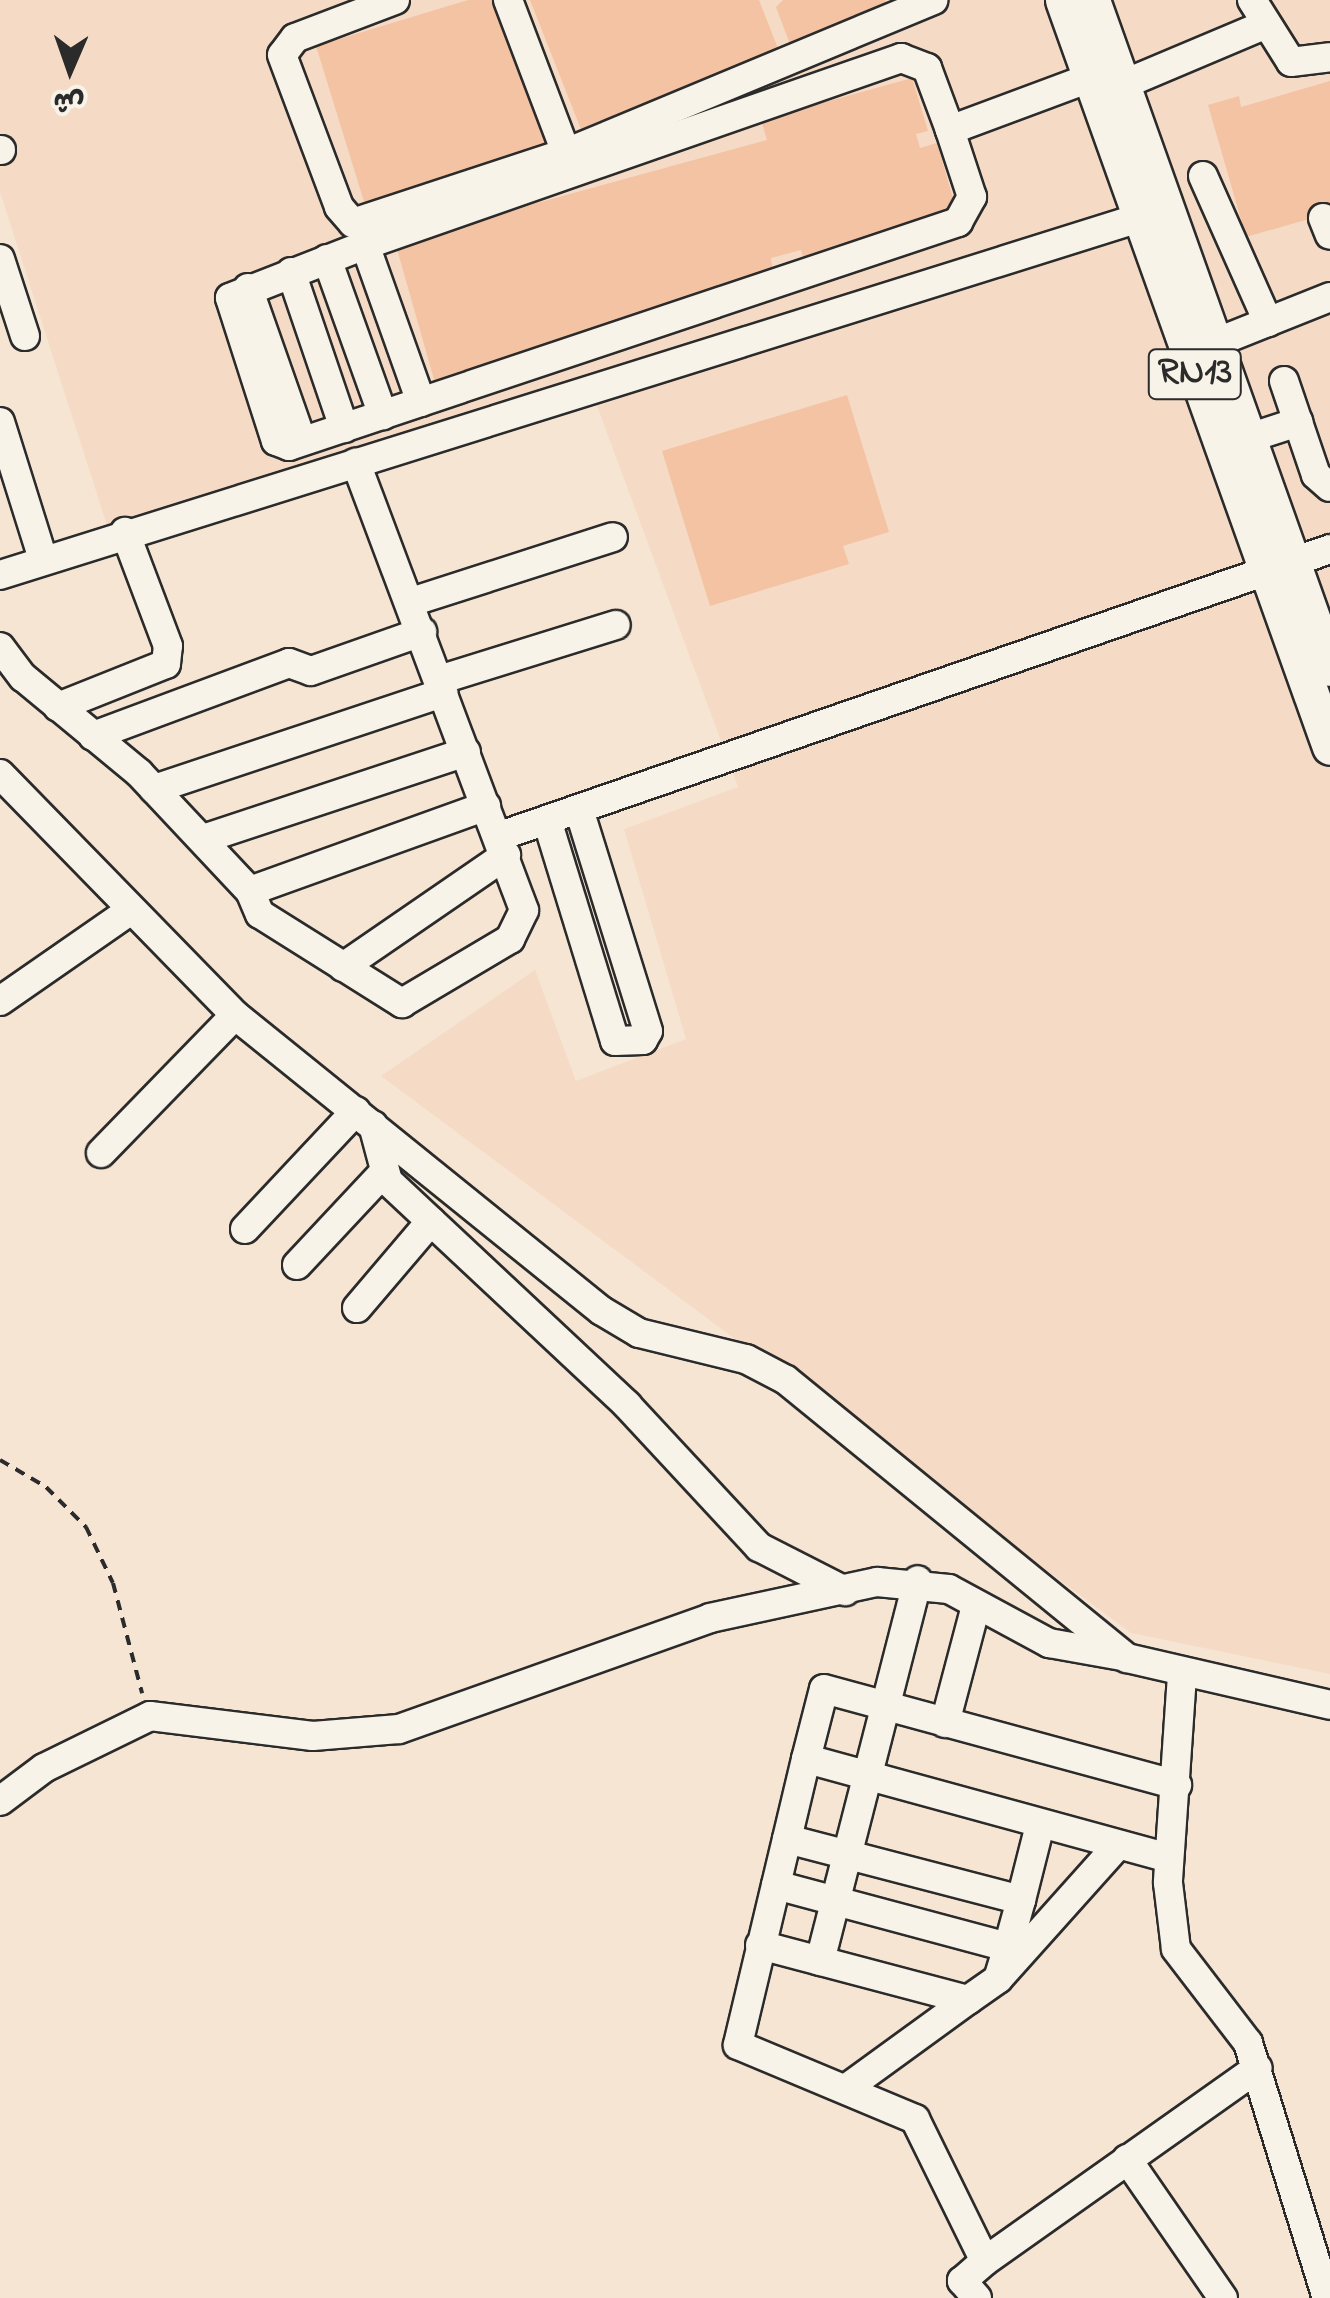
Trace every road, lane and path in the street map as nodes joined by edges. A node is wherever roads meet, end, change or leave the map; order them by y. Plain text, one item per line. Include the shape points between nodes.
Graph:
1 (395, 0) edge
2 (508, 0) edge
3 (933, 0) edge
4 (1063, 0) edge
5 (1092, 0) edge
6 (1258, 12) edge
7 (1330, 57) edge
8 (1106, 81) junction
9 (950, 130) junction
10 (566, 153) junction
11 (1203, 176) dead end
12 (1139, 218) junction
13 (365, 245) junction
14 (0, 259) edge
15 (327, 259) junction
16 (290, 272) junction
17 (1330, 297) edge
18 (1268, 322) junction
19 (22, 336) edge
20 (1215, 343) junction
21 (1284, 381) dead end
22 (421, 402) junction
23 (382, 415) junction
24 (0, 422) edge
25 (1298, 422) junction
26 (344, 428) junction
27 (1249, 438) junction
28 (356, 462) junction
29 (1330, 487) edge
30 (125, 532) junction
31 (612, 537) dead end
32 (1330, 550) edge
33 (43, 559) junction
34 (1280, 568) junction
35 (0, 575) edge
36 (411, 602) junction
37 (1321, 620) edge
38 (616, 625) dead end
39 (422, 632) junction
40 (0, 646) edge
41 (1330, 668) edge
42 (441, 687) junction
43 (58, 707) junction
44 (93, 736) junction
45 (1330, 748) edge
46 (466, 752) junction
47 (0, 774) edge
48 (154, 789) junction
49 (486, 806) junction
50 (579, 810) junction
51 (547, 820) junction
52 (203, 839) junction
53 (503, 846) junction
54 (250, 891) junction
55 (131, 910) junction
56 (343, 967) junction
57 (0, 1001) edge
58 (236, 1015) junction
59 (364, 1118) junction
60 (101, 1154) dead end
61 (383, 1173) junction
62 (431, 1221) junction
63 (245, 1228) dead end
64 (297, 1265) dead end
65 (356, 1308) dead end
66 (0, 1460) edge
67 (918, 1580) junction
68 (846, 1590) junction
69 (976, 1606) junction
70 (1127, 1658) junction
71 (1182, 1675) junction
72 (885, 1706) junction
73 (1330, 1706) edge
74 (150, 1716) junction
75 (944, 1723) junction
76 (806, 1759) junction
77 (866, 1776) junction
78 (1177, 1785) junction
79 (0, 1802) edge
80 (1040, 1825) junction
81 (787, 1839) junction
82 (1118, 1845) junction
83 (846, 1853) junction
84 (1169, 1858) junction
85 (776, 1885) junction
86 (834, 1900) junction
87 (1021, 1900) junction
88 (760, 1945) junction
89 (1008, 1947) junction
90 (820, 1961) junction
91 (998, 1978) junction
92 (968, 2000) junction
93 (1258, 2068) junction
94 (851, 2085) junction
95 (1127, 2159) junction
96 (984, 2261) junction
97 (960, 2292) edge
98 (1318, 2294) edge
99 (1224, 2298) edge

1 - 10 street via 284,48 344,217 364,224
2 - 10 street
3 - 10 street
4 - 8 main road, RN13
5 - 8 main road, RN13
6 - 7 street via 1291,62
6 - 8 street
8 - 9 street
8 - 12 main road, RN13
8 - 20 main road, RN13
9 - 13 street via 927,68 900,58
9 - 22 street via 972,198 958,222
11 - 18 street
12 - 28 street
12 - 34 main road, RN13
13 - 15 street
13 - 22 street
14 - 19 street
15 - 16 street
15 - 23 street
16 - 26 street
16 - 26 street via 248,288 302,442
17 - 18 street
18 - 20 street
20 - 27 main road, RN13
21 - 25 street
22 - 23 street
23 - 26 street
24 - 33 street
25 - 27 street
25 - 29 street via 1316,474
27 - 34 main road, RN13
28 - 30 street
28 - 36 street
30 - 33 street
30 - 43 street via 169,654 154,669
31 - 36 street
32 - 34 street
33 - 35 street
34 - 37 main road, RN13
34 - 45 main road, RN13
34 - 50 street
36 - 39 street
37 - 41 main road, RN13
38 - 42 street
39 - 42 street
39 - 44 street via 311,670 289,663
40 - 43 street
42 - 46 street
42 - 48 street
43 - 44 street
44 - 48 street
46 - 49 street
46 - 52 street
47 - 55 street
48 - 52 street
49 - 53 street
49 - 54 street
50 - 51 street
50 - 51 street via 648,1031 642,1040 615,1042
51 - 53 street
52 - 54 street
53 - 56 street
53 - 56 street via 524,910 510,940 402,1003
54 - 56 street via 260,914
55 - 57 street
55 - 58 street
58 - 59 street
58 - 60 street
59 - 61 street
59 - 63 street
59 - 70 street via 602,1311 639,1334 746,1359 801,1391
61 - 62 street
61 - 64 street
62 - 65 street
62 - 68 street via 627,1406 759,1547
66 - 74 path via 46,1487 93,1540
67 - 68 street
67 - 69 street
67 - 72 street
68 - 74 street via 710,1618 399,1729 312,1736
69 - 70 street via 1049,1643
69 - 75 street
70 - 71 street
71 - 73 street
71 - 78 street
72 - 75 street
72 - 76 street via 824,1689
72 - 77 street
74 - 79 street via 44,1768
75 - 78 street
76 - 77 street
76 - 81 street
77 - 80 street
77 - 83 street
78 - 84 street
80 - 82 street
80 - 87 street
81 - 83 street
81 - 85 street
82 - 84 street
82 - 91 street
83 - 86 street
83 - 87 street
84 - 93 street via 1176,1949
85 - 86 street
85 - 88 street
86 - 89 street
86 - 90 street
87 - 89 street
88 - 90 street
88 - 94 street via 738,2046
89 - 91 street
90 - 92 street
91 - 92 street
92 - 94 street
93 - 95 street
93 - 98 street
94 - 96 street via 915,2119
95 - 96 street
95 - 99 street
96 - 97 street

